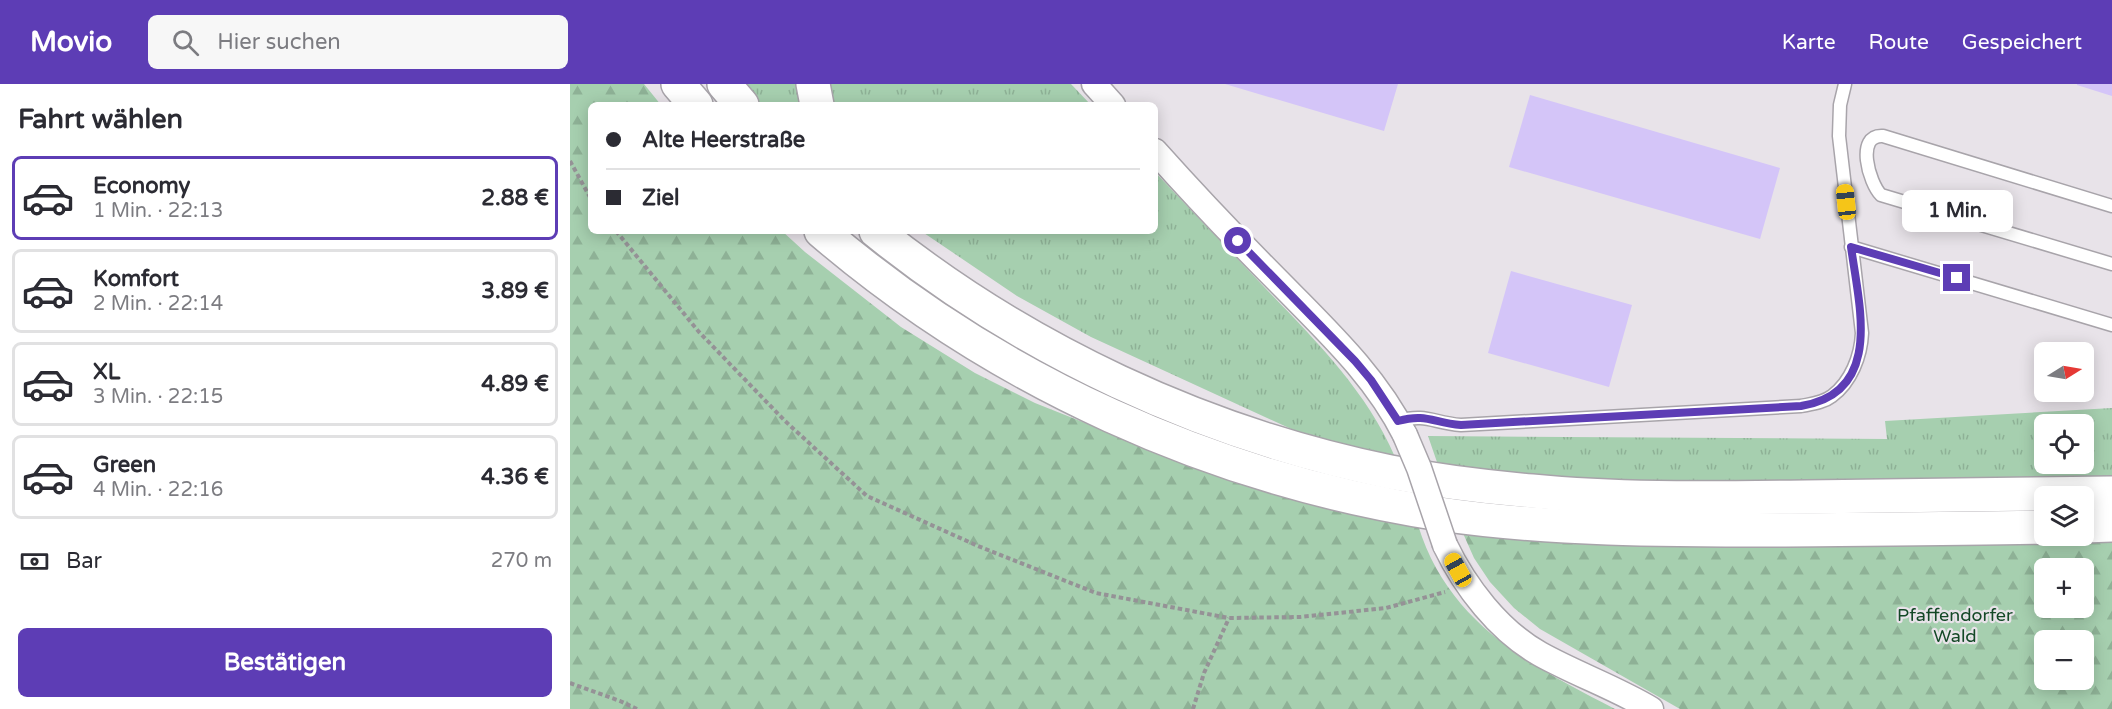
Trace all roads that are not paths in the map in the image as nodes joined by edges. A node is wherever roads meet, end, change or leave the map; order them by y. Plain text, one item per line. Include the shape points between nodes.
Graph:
1 (678, 84) edge
2 (724, 84) edge
3 (813, 84) edge
4 (1094, 84) edge
5 (1845, 84) edge
6 (693, 102) edge
7 (739, 102) edge
8 (816, 102) edge
9 (1110, 102) edge
10 (1158, 155) edge
11 (2112, 206) edge
12 (825, 234) edge
13 (880, 234) edge
14 (1851, 247) junction
15 (2112, 264) edge
16 (2112, 276) edge
17 (2112, 325) edge
18 (1402, 428) junction
19 (2112, 493) edge
20 (2112, 525) edge
21 (2094, 526) edge
22 (2034, 527) edge
23 (1651, 709) edge

1 - 6 highway
2 - 7 highway
3 - 8 highway
4 - 9 street
5 - 14 lane via 1839,136
10 - 18 street via 1355,361
11 - 15 lane via 1883,136 1872,138 1866,153 1873,185 1881,195
12 - 22 highway via 884,282 956,331 1089,406 1209,456 1379,503 1443,514 1610,528
13 - 19 highway via 988,310 1131,387 1254,436 1393,472 1535,492 1675,498
14 - 17 lane
14 - 18 lane via 1862,343 1846,381 1825,400 1801,406 1461,425 1421,416
15 - 16 lane
18 - 23 street, bridge via 1445,545 1458,570 1497,619 1526,645
20 - 21 highway

